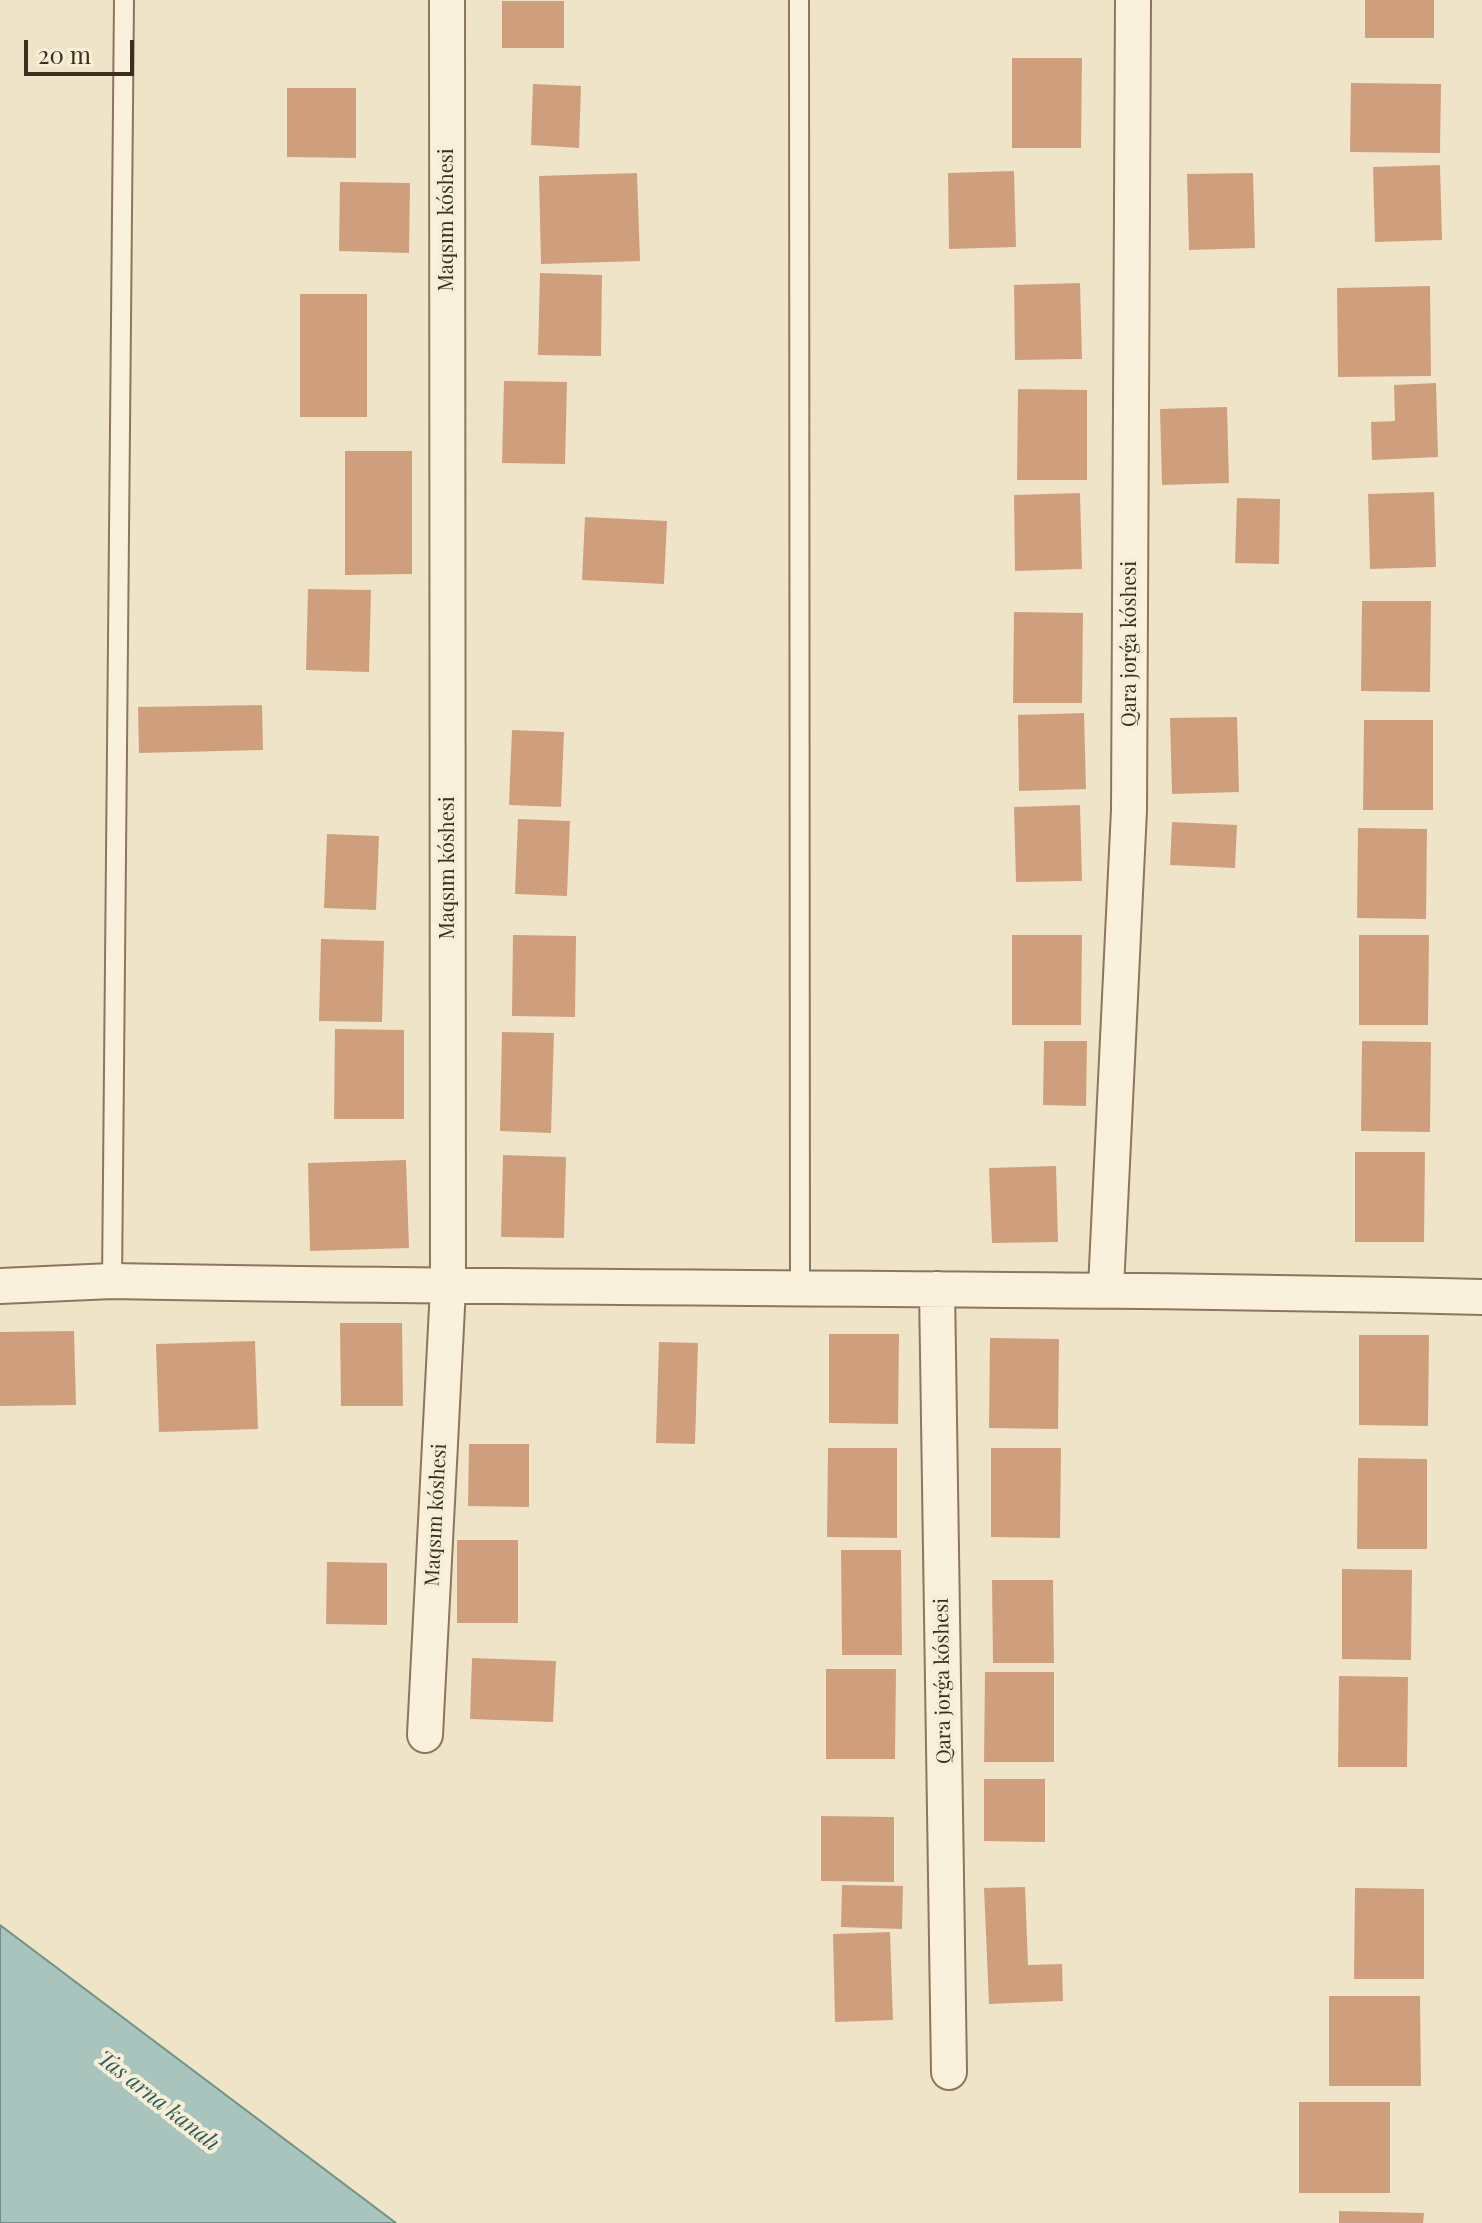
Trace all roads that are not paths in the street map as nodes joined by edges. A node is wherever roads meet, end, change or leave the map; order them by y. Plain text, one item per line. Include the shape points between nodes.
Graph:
1 (124, 0) edge
2 (447, 0) edge
3 (799, 0) edge
4 (1133, 0) edge
5 (112, 1281) junction
6 (0, 1286) edge
7 (448, 1288) junction
8 (1106, 1288) junction
9 (937, 1289) junction
10 (800, 1291) junction
11 (1482, 1297) edge
12 (425, 1735) dead end
13 (949, 2072) dead end

1 - 5 lane
2 - 7 street, Maqsım kóshesi
3 - 10 lane
4 - 8 street, Qara jorǵa kóshesi via 1129,810
5 - 6 street
5 - 7 street
7 - 10 street
7 - 12 street, Maqsım kóshesi
8 - 9 street
8 - 11 street
9 - 10 street
9 - 13 street, Qara jorǵa kóshesi

